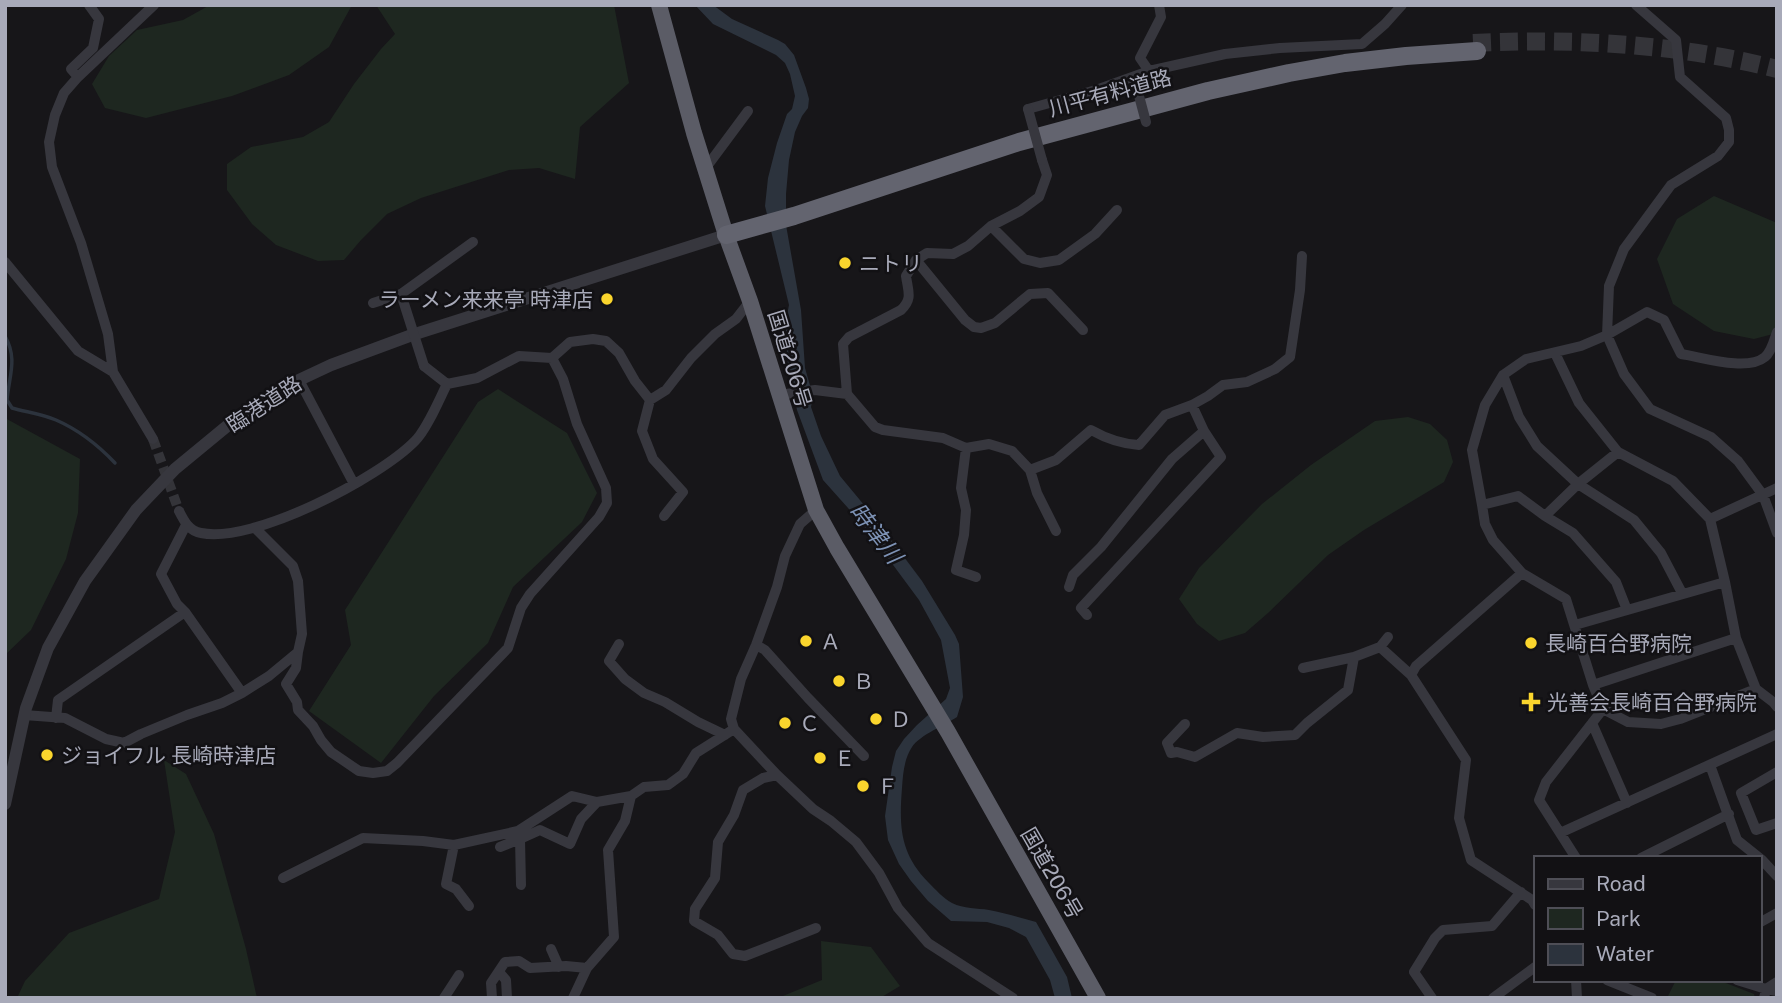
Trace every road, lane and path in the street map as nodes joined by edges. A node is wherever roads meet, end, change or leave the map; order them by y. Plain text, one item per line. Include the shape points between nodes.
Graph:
1 (89, 5) edge
2 (154, 5) edge
3 (659, 5) edge
4 (1159, 5) edge
5 (1402, 5) edge
6 (1636, 5) edge
7 (1475, 47) tunnel mouth
8 (1149, 71) junction
9 (78, 77) junction
10 (1135, 81) dead end
11 (748, 111) dead end
12 (1146, 122) dead end
13 (705, 169) junction
14 (1117, 210) dead end
15 (991, 226) junction
16 (726, 235) junction
17 (473, 242) dead end
18 (1302, 256) dead end
19 (916, 260) junction
20 (5, 262) edge
21 (401, 294) junction
22 (750, 301) junction
23 (373, 303) dead end
24 (1083, 330) dead end
25 (1777, 332) edge
26 (1607, 335) junction
27 (1555, 353) junction
28 (552, 358) junction
29 (113, 372) junction
30 (1503, 374) junction
31 (299, 380) junction
32 (447, 384) junction
33 (848, 394) junction
34 (785, 395) junction
35 (650, 400) junction
36 (1192, 405) junction
37 (1204, 431) junction
38 (153, 439) tunnel mouth
39 (965, 448) junction
40 (1618, 452) junction
41 (1030, 470) junction
42 (354, 484) junction
43 (1578, 484) junction
44 (1777, 488) edge
45 (1763, 495) junction
46 (1482, 505) junction
47 (816, 510) junction
48 (179, 511) tunnel mouth
49 (664, 516) dead end
50 (1545, 516) junction
51 (1710, 519) junction
52 (186, 525) junction
53 (255, 528) junction
54 (1056, 531) dead end
55 (1777, 533) edge
56 (1522, 573) junction
57 (976, 577) dead end
58 (1725, 582) junction
59 (1069, 587) dead end
60 (1682, 593) junction
61 (1627, 610) junction
62 (185, 612) junction
63 (1087, 615) dead end
64 (1575, 625) junction
65 (1388, 636) dead end
66 (1736, 638) junction
67 (620, 644) dead end
68 (756, 645) junction
69 (1380, 647) junction
70 (298, 652) junction
71 (1354, 657) junction
72 (1303, 668) dead end
73 (1411, 675) junction
74 (1593, 685) junction
75 (1756, 689) junction
76 (242, 693) junction
77 (1777, 707) edge
78 (1603, 709) junction
79 (24, 715) junction
80 (56, 718) junction
81 (1592, 723) junction
82 (1185, 724) dead end
83 (730, 732) junction
84 (1777, 734) edge
85 (864, 755) dead end
86 (1710, 765) junction
87 (1777, 772) edge
88 (777, 775) junction
89 (631, 796) junction
90 (597, 802) junction
91 (1627, 803) junction
92 (5, 804) edge
93 (1729, 814) junction
94 (1777, 823) edge
95 (1560, 833) junction
96 (520, 839) junction
97 (454, 845) junction
98 (500, 847) dead end
99 (1575, 856) edge
100 (1645, 856) edge
101 (1755, 856) edge
102 (1761, 861) edge
103 (1777, 876) edge
104 (283, 878) dead end
105 (521, 885) dead end
106 (1521, 892) junction
107 (1534, 900) edge
108 (469, 906) dead end
109 (1777, 913) edge
110 (1761, 922) edge
111 (816, 928) dead end
112 (551, 948) dead end
113 (559, 967) junction
114 (587, 968) junction
115 (1534, 968) edge
116 (499, 972) junction
117 (459, 975) dead end
118 (1612, 982) edge
119 (1742, 982) edge
120 (1777, 982) edge
121 (1769, 993) edge
122 (444, 998) edge
123 (492, 998) edge
124 (507, 998) edge
125 (573, 998) edge
126 (1013, 998) edge
127 (1098, 998) edge
128 (1432, 998) edge
129 (1493, 998) edge
130 (1652, 998) edge

1 - 9 street via 99,19 93,48 71,69
2 - 9 street
3 - 13 highway, 国道206号
4 - 8 street via 1161,16 1140,58
5 - 8 street via 1362,44 1225,54
6 - 26 street via 1676,40 1680,76 1726,118 1729,142 1718,156 1671,185 1624,250 1609,286
7 - 16 highway, 川平有料道路 via 1345,63 1208,91 1019,142
8 - 15 street, bridge via 1028,109 1047,175 1039,197
9 - 29 street via 64,93 49,142 52,167 108,334
10 - 12 street, bridge
11 - 13 street
13 - 16 highway, 国道206号
14 - 15 street via 1095,234 1059,260 1024,260
15 - 19 street via 953,254 927,253
16 - 22 highway, 国道206号
16 - 31 street, 臨港道路 via 412,335
17 - 21 street
18 - 36 street via 1290,357 1247,383 1223,385
19 - 24 street via 974,327 995,323 1030,294 1048,293
19 - 33 street via 906,276 907,304 843,344
20 - 29 street via 78,351
21 - 23 street
21 - 32 street, bridge via 424,366
22 - 34 highway, 国道206号
22 - 35 street via 691,358 666,390
25 - 26 street via 1764,358 1746,365 1681,354 1664,320 1647,312
26 - 27 street
26 - 45 street via 1624,374 1650,409 1711,437 1738,461
27 - 30 street via 1526,359
27 - 40 street via 1579,402
28 - 32 street via 519,356 477,378
28 - 35 street via 570,342 606,341
28 - 70 street via 606,488 607,503 530,594 508,648 397,763 373,774 359,771 331,752 298,710 286,684 296,668
29 - 38 street
30 - 43 street via 1519,417 1537,446
30 - 46 street via 1485,405 1472,450
31 - 42 street
31 - 79 street, 臨港道路 via 232,422 136,510 85,581 48,648
32 - 42 street via 418,438 394,460
33 - 34 street via 815,390
33 - 39 street via 875,427 943,438
34 - 47 highway, 国道206号
35 - 49 street via 642,431 653,459 684,492
36 - 37 street
36 - 41 street via 1165,415 1139,445 1108,439 1091,430 1056,460
37 - 59 street via 1172,459 1073,575
37 - 63 street via 1221,457 1081,608
39 - 41 street via 1001,447
39 - 57 street via 961,488 966,510 956,570
40 - 43 street
40 - 51 street via 1673,481
41 - 54 street
42 - 53 street
43 - 50 street
43 - 60 street via 1634,520 1661,553
44 - 45 street
45 - 51 street
45 - 55 street
46 - 50 street via 1518,496
46 - 56 street via 1493,540
47 - 68 street via 800,524 785,556
47 - 127 highway, 国道206号
48 - 52 street
50 - 61 street via 1573,533 1616,582
51 - 58 street
52 - 53 street via 207,534
52 - 62 street via 161,574
53 - 70 street via 293,566 302,634
56 - 64 street via 1566,599
56 - 73 street
58 - 60 street
58 - 66 street
60 - 61 street
61 - 64 street
62 - 76 street
62 - 80 street via 58,700
64 - 74 street
65 - 69 street
66 - 74 street
66 - 75 street
67 - 83 street via 608,661 625,679 698,722
68 - 83 street via 741,679
68 - 85 street
69 - 71 street
69 - 73 street
70 - 76 street
71 - 72 street
71 - 82 street via 1348,690 1294,735 1237,733 1195,757 1171,752 1167,743
73 - 106 street via 1466,760 1459,818 1471,860
74 - 78 street
75 - 77 street
75 - 78 street via 1661,724 1628,722
76 - 80 street via 124,743
78 - 81 street
79 - 80 street
79 - 92 street, 臨港道路
81 - 91 street
81 - 95 street via 1546,782 1539,800
83 - 88 street
83 - 89 street via 696,753 668,785 644,787
84 - 86 street
86 - 91 street
86 - 93 street
87 - 94 street via 1741,793 1756,830
88 - 111 street via 743,790 718,842 715,878 695,909 694,921 718,935 733,954 745,956
88 - 126 street via 856,842 898,908 928,943
89 - 90 street
89 - 114 street via 625,821 608,850 614,937
90 - 96 street via 581,819 570,844 540,830
90 - 97 street via 572,796 518,831
91 - 95 street
93 - 100 street
93 - 101 street via 1737,840
95 - 99 street
96 - 98 street
96 - 105 street
97 - 104 street via 363,838
97 - 108 street via 446,884
102 - 103 street
106 - 107 street
106 - 128 street via 1492,926 1443,930 1435,938 1414,972
109 - 110 street
112 - 113 street
113 - 114 street
113 - 116 street via 530,968 519,961 505,962
114 - 125 street
115 - 129 street
116 - 123 street via 491,983
116 - 124 street via 506,980
117 - 122 street
118 - 130 street
119 - 121 street
120 - 121 street

